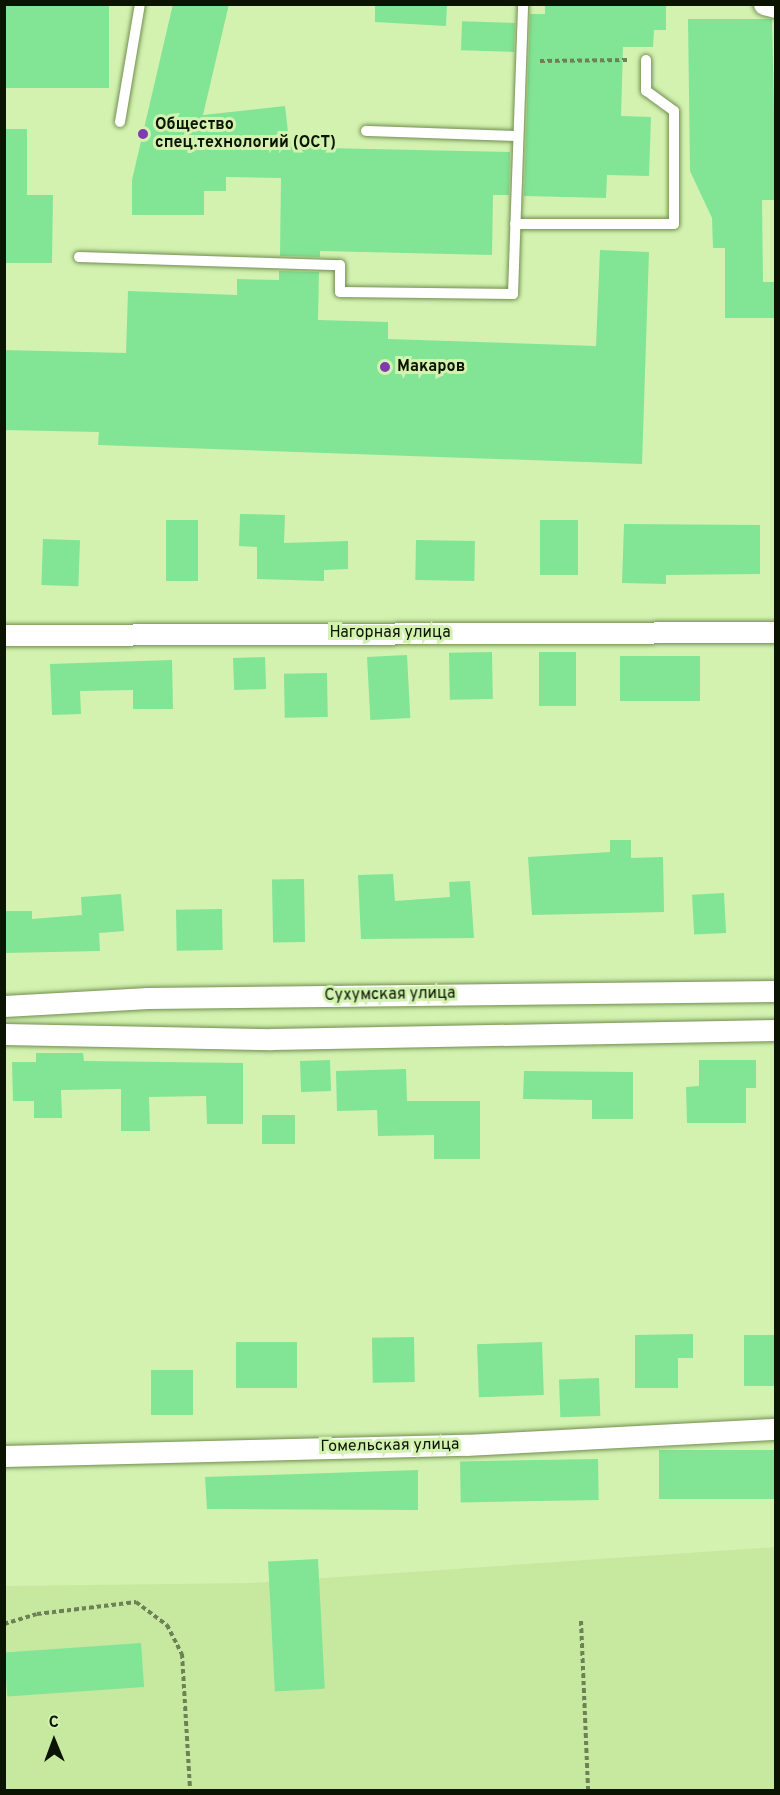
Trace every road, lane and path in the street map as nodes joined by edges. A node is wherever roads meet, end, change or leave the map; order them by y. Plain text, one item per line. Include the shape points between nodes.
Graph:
1 (140, 4) edge
2 (523, 4) edge
3 (765, 4) edge
4 (776, 7) edge
5 (646, 60) joint
6 (521, 61) junction
7 (120, 122) dead end
8 (366, 131) dead end
9 (518, 136) junction
10 (515, 224) junction
11 (79, 257) dead end
12 (776, 632) edge
13 (4, 634) edge
14 (776, 991) edge
15 (4, 1006) edge
16 (776, 1030) edge
17 (4, 1035) edge
18 (776, 1428) edge
19 (4, 1456) edge
20 (581, 1621) dead end
21 (4, 1624) edge
22 (190, 1791) edge
23 (588, 1791) edge

1 - 7 lane
2 - 6 lane
3 - 4 street
5 - 6 path
5 - 10 lane via 646,91 674,111 674,224
6 - 9 lane
8 - 9 lane
9 - 10 lane
10 - 11 lane via 513,294 340,292 340,265
12 - 13 street, Нагорная улица
14 - 15 street, Сухумская улица via 148,998
16 - 17 street via 272,1039
18 - 19 street, Гомельская улица via 466,1445
20 - 23 path
21 - 22 path via 37,1614 136,1602 167,1625 182,1654

